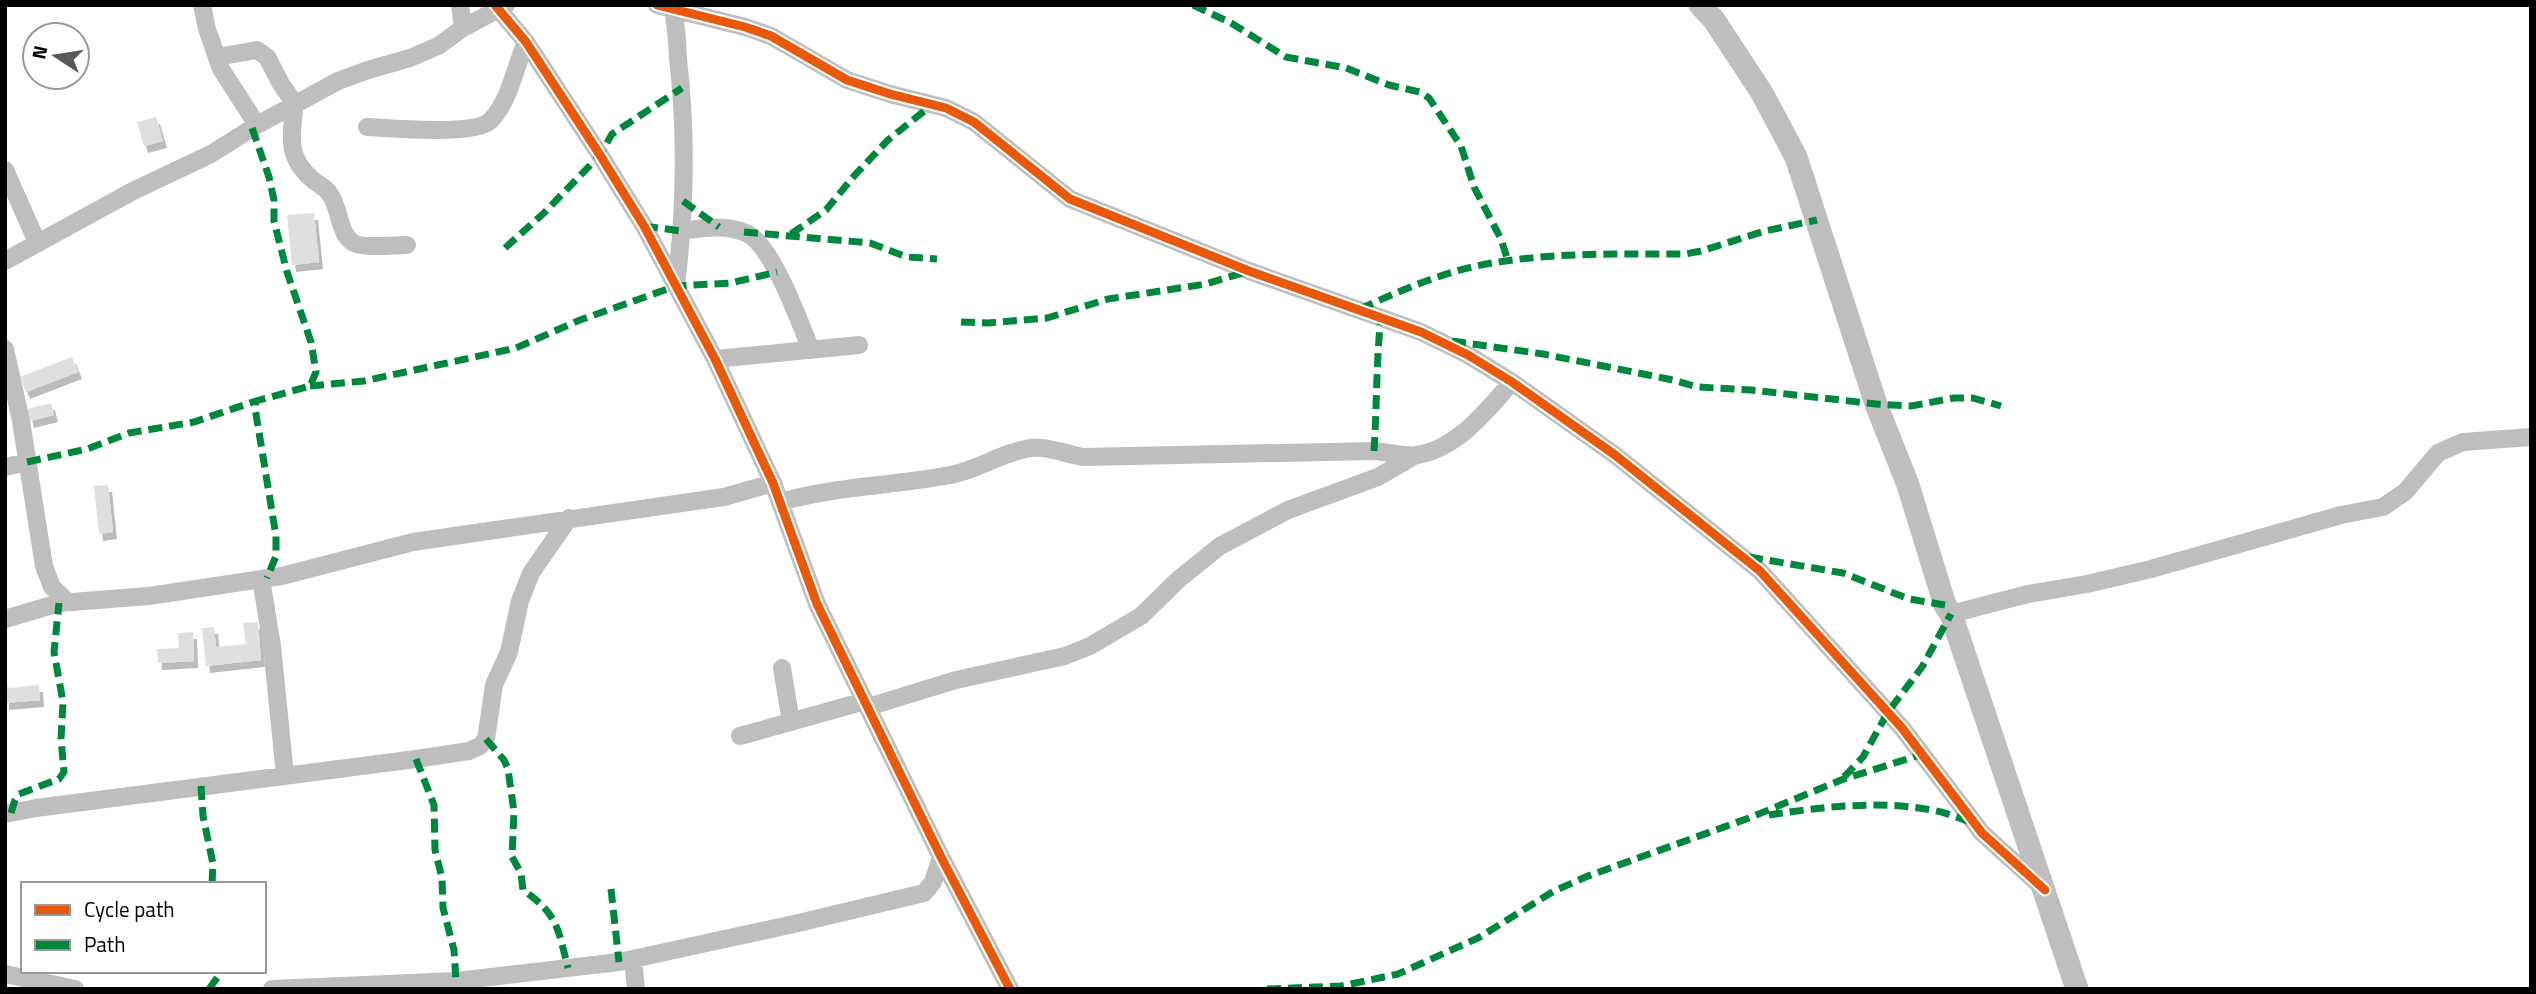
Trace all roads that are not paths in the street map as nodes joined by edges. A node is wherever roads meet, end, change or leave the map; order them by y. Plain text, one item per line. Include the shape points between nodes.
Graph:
1 (202, 5) edge
2 (460, 5) edge
3 (1700, 5) edge
4 (500, 7) edge
5 (667, 7) edge
6 (463, 27) junction
7 (526, 42) junction
8 (217, 57) junction
9 (295, 104) junction
10 (257, 125) junction
11 (367, 127) dead end
12 (5, 170) edge
13 (681, 231) junction
14 (37, 242) junction
15 (407, 245) dead end
16 (5, 261) edge
17 (676, 286) junction
18 (859, 345) dead end
19 (5, 349) edge
20 (811, 350) junction
21 (715, 359) junction
22 (1512, 382) junction
23 (2531, 437) edge
24 (1416, 455) junction
25 (27, 462) junction
26 (5, 467) edge
27 (773, 484) junction
28 (780, 502) junction
29 (569, 518) junction
30 (261, 579) junction
31 (68, 602) junction
32 (1951, 614) junction
33 (5, 618) edge
34 (782, 668) dead end
35 (867, 704) junction
36 (791, 722) junction
37 (740, 736) dead end
38 (285, 775) junction
39 (5, 814) edge
40 (941, 858) junction
41 (2045, 890) junction
42 (633, 960) junction
43 (5, 974) edge
44 (489, 983) edge
45 (397, 987) edge
46 (75, 989) edge
47 (272, 989) edge
48 (636, 989) edge
49 (1010, 989) edge
50 (2077, 989) edge

1 - 8 street
2 - 6 street
3 - 32 street via 1762,93 1796,158
4 - 6 street
4 - 7 street
5 - 13 street via 684,135
5 - 22 street via 771,36 847,80 946,108 974,122 1070,200 1421,332
6 - 9 street via 438,46 346,78
7 - 11 street via 508,92 486,124 468,129
7 - 17 street via 629,202
8 - 9 street via 243,51 262,53
8 - 10 street
9 - 10 street
9 - 15 street via 292,152 296,162 329,192 352,242
10 - 14 street via 211,154
12 - 14 street
13 - 17 street
13 - 20 street via 726,228 756,239 786,289
14 - 16 street
17 - 21 street
18 - 20 street
19 - 25 street
20 - 21 street
21 - 27 street
22 - 24 street via 1458,438
22 - 41 street via 1615,455 1760,571 1902,728 1982,833
23 - 32 street via 2463,442 2438,453 2405,492 2384,506 2151,569
24 - 28 street via 1374,451 1083,457 1032,448 950,475
24 - 35 street via 1378,477 1288,510 1220,546 1141,616 1090,646
25 - 26 street
25 - 31 street via 47,579
27 - 28 street
27 - 29 street via 724,497
28 - 35 street via 817,604
29 - 30 street via 413,542
29 - 38 street via 531,573 520,601 509,652 494,685 488,732 480,746
30 - 31 street via 149,596
30 - 38 street
31 - 33 street
32 - 41 street
34 - 36 street
35 - 36 street
35 - 40 street
36 - 37 street
38 - 39 street
40 - 42 street via 933,883 924,892
40 - 49 street
41 - 50 street
42 - 44 street
42 - 48 street
43 - 46 street
44 - 45 street
45 - 47 street

